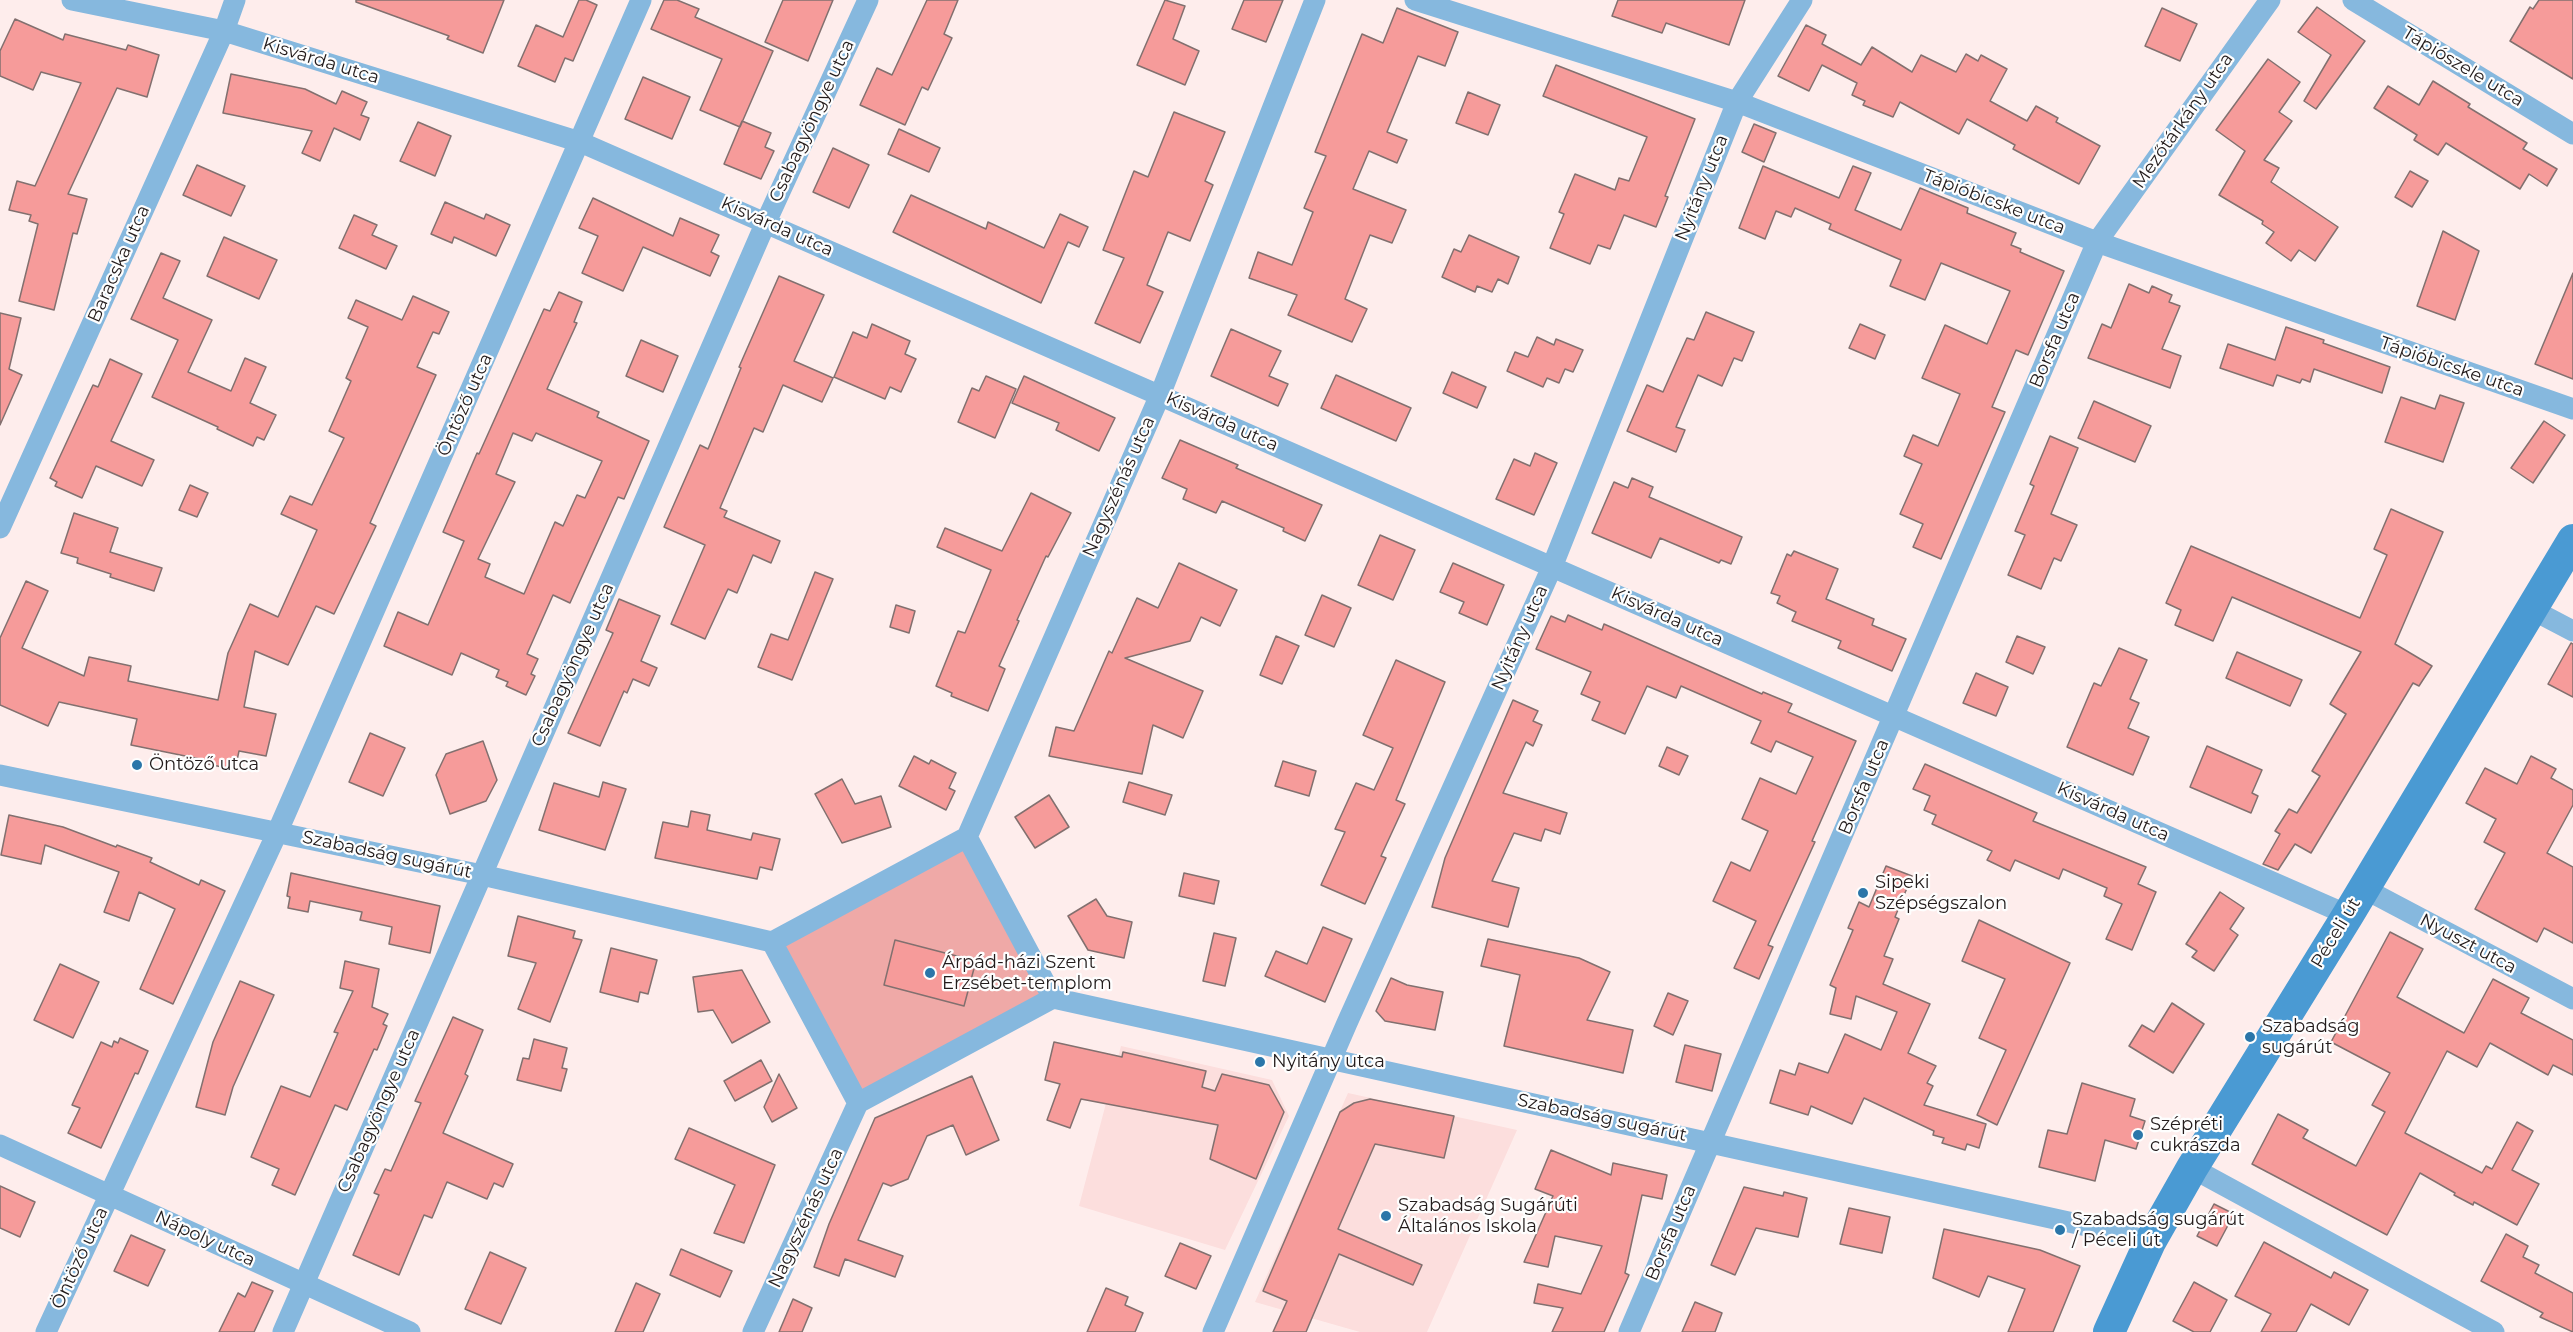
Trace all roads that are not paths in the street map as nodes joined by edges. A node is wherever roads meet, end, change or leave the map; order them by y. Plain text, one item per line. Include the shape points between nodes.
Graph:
1 (72, 0) edge
2 (235, 0) edge
3 (641, 0) edge
4 (868, 0) edge
5 (1315, 0) edge
6 (1415, 0) edge
7 (1802, 0) edge
8 (2270, 0) edge
9 (2353, 0) edge
10 (224, 31) junction
11 (1737, 102) junction
12 (2573, 134) edge
13 (580, 142) junction
14 (766, 222) junction
15 (2097, 242) junction
16 (1160, 395) junction
17 (2573, 409) edge
18 (0, 528) edge
19 (2573, 540) edge
20 (1552, 567) junction
21 (2531, 609) junction
22 (2573, 632) edge
23 (1894, 716) junction
24 (0, 775) edge
25 (277, 833) junction
26 (967, 837) junction
27 (482, 875) junction
28 (2363, 888) junction
29 (2348, 915) junction
30 (772, 942) junction
31 (1053, 998) junction
32 (2573, 999) edge
33 (1331, 1059) junction
34 (858, 1103) junction
35 (1710, 1142) junction
36 (0, 1145) edge
37 (2192, 1168) junction
38 (110, 1195) junction
39 (2150, 1242) junction
40 (303, 1284) junction
41 (46, 1332) edge
42 (283, 1332) edge
43 (410, 1332) edge
44 (753, 1332) edge
45 (1213, 1332) edge
46 (1629, 1332) edge
47 (2109, 1332) edge
48 (2494, 1332) edge

1 - 10 street, Kisvárda utca
2 - 10 street, Baracska utca
3 - 13 street, Öntöző utca
4 - 14 street, Csabagyöngye utca
5 - 16 street, Nagyszénás utca
6 - 11 street, Tápióbicske utca
7 - 11 street, Nyitány utca
8 - 15 street, Mezőtárkány utca
9 - 12 street, Tápiószele utca
10 - 13 street, Kisvárda utca
10 - 18 street, Baracska utca
11 - 15 street, Tápióbicske utca
11 - 20 street, Nyitány utca
13 - 14 street, Kisvárda utca
13 - 25 street, Öntöző utca
14 - 16 street, Kisvárda utca
14 - 27 street, Csabagyöngye utca
15 - 17 street, Tápióbicske utca
15 - 23 street, Borsfa utca
16 - 20 street, Kisvárda utca
16 - 26 street, Nagyszénás utca
19 - 21 main road, Péceli út
20 - 23 street, Kisvárda utca
20 - 33 street, Nyitány utca
21 - 22 street
21 - 28 main road, Péceli út
23 - 29 street, Kisvárda utca
23 - 35 street, Borsfa utca
24 - 25 street, Szabadság sugárút
25 - 27 street, Szabadság sugárút
25 - 38 street, Öntöző utca
26 - 30 street
26 - 31 street
27 - 30 street, Szabadság sugárút
27 - 40 street, Csabagyöngye utca
28 - 29 main road, Péceli út
28 - 32 street, Nyuszt utca
29 - 37 main road, Péceli út
30 - 34 street
31 - 33 street, Szabadság sugárút
31 - 34 street
33 - 35 street, Szabadság sugárút
33 - 45 street, Nyitány utca
34 - 44 street, Nagyszénás utca
35 - 39 street, Szabadság sugárút
35 - 46 street, Borsfa utca
36 - 38 street, Nápoly utca
37 - 39 main road, Péceli út
37 - 48 street
38 - 40 street, Nápoly utca
38 - 41 street, Öntöző utca
39 - 47 main road, Péceli út
40 - 42 street, Csabagyöngye utca
40 - 43 street, Nápoly utca

